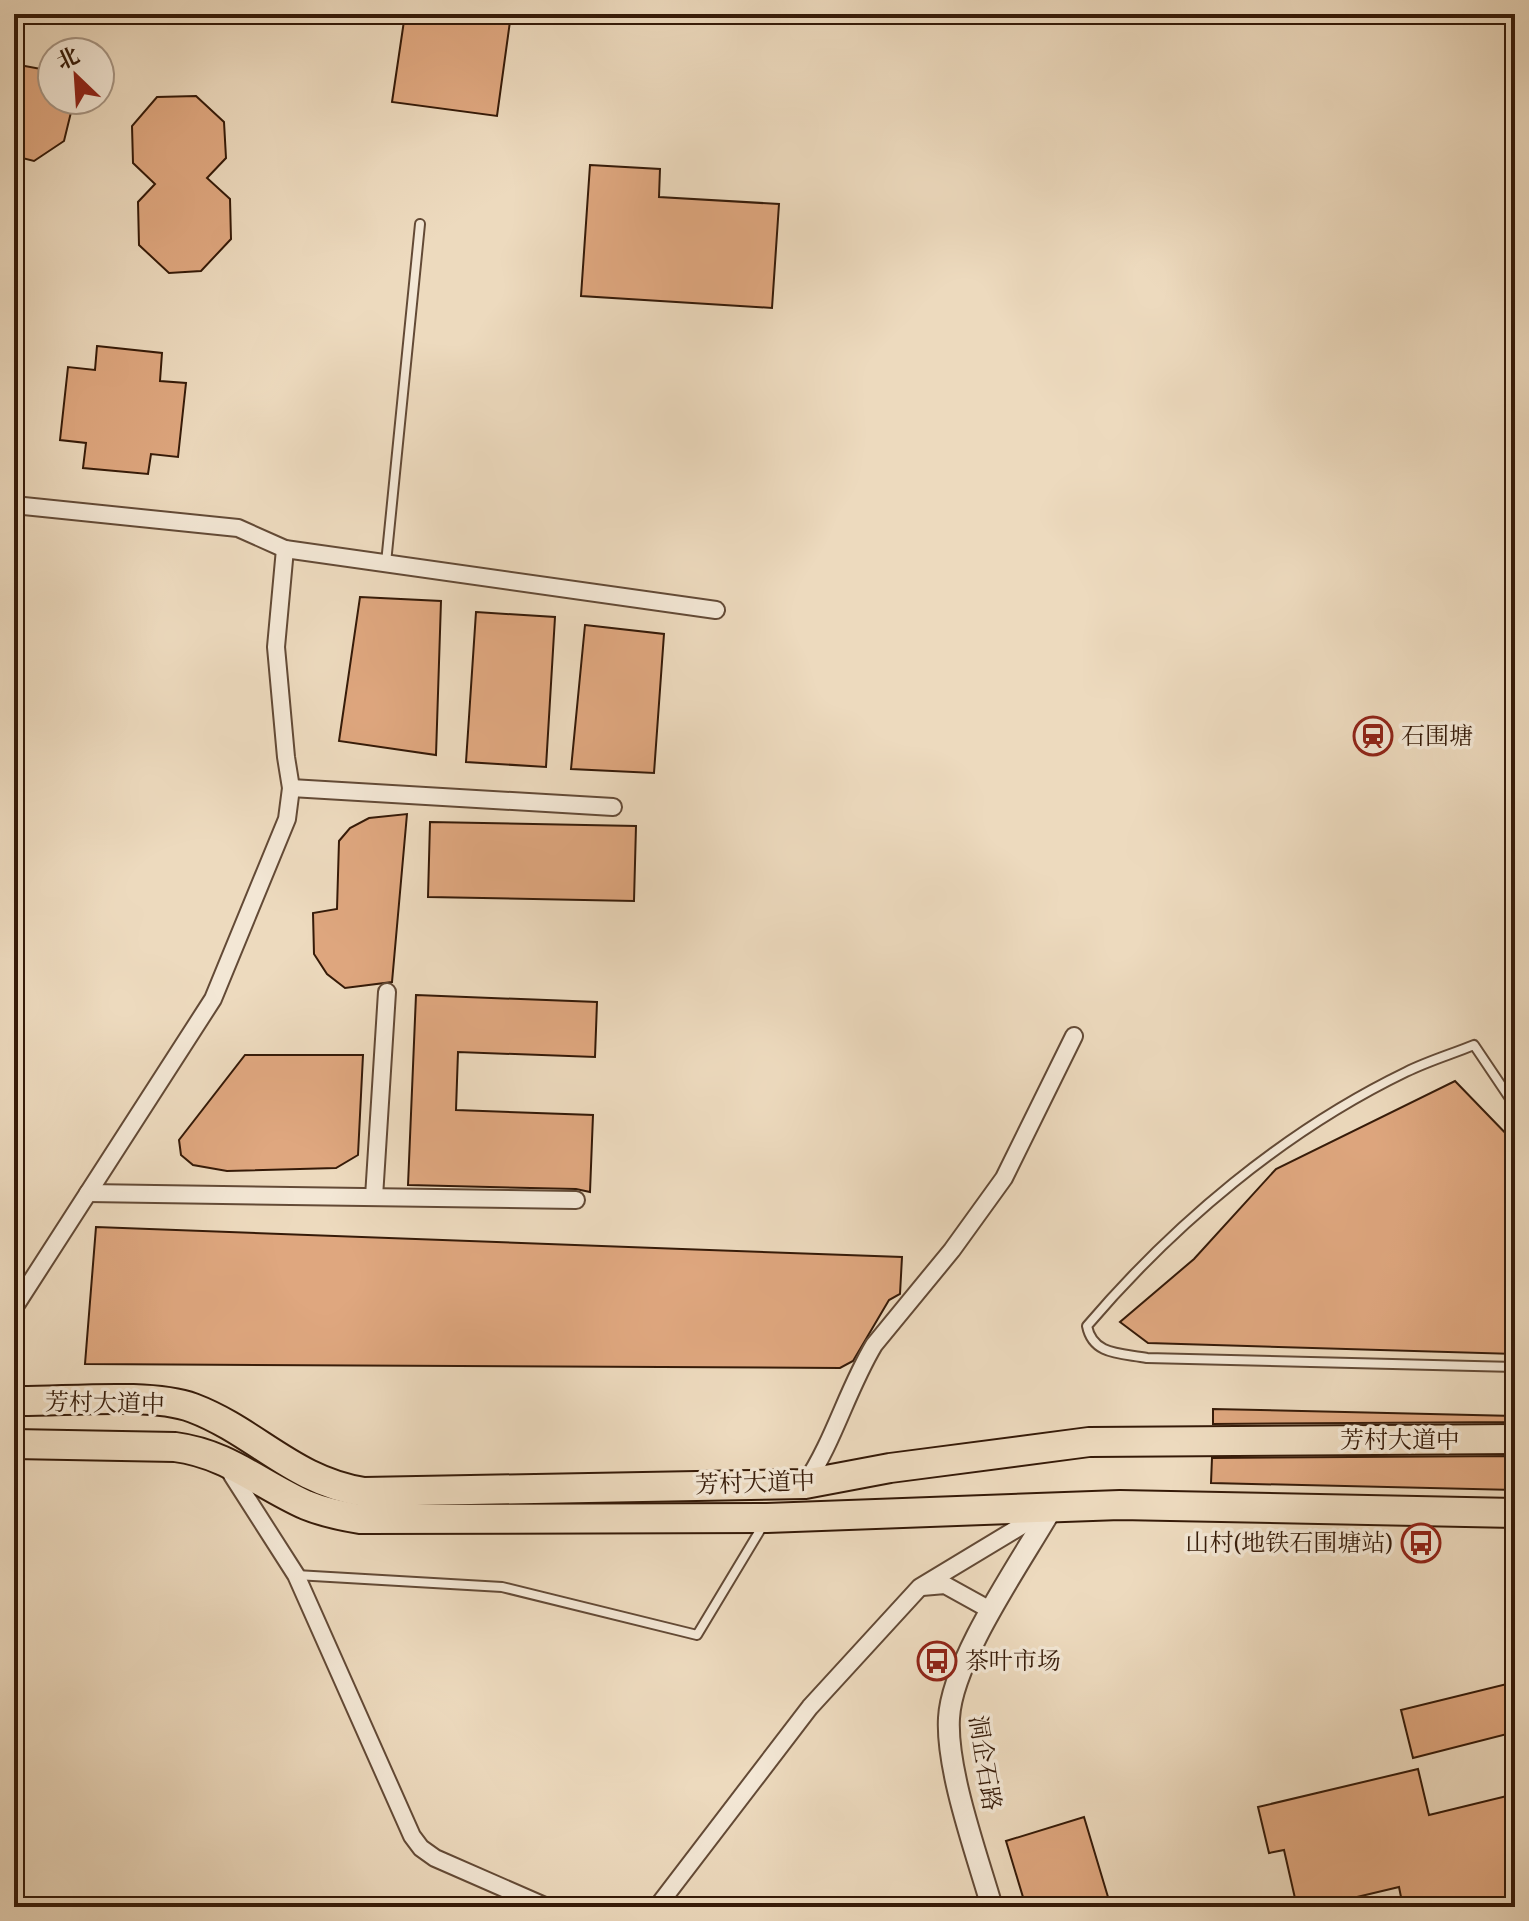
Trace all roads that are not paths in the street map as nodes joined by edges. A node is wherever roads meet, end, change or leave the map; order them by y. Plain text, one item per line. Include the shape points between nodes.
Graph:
1 (420, 224) dead end
2 (14, 505) edge
3 (285, 549) junction
4 (386, 563) junction
5 (716, 610) dead end
6 (291, 788) junction
7 (613, 807) dead end
8 (387, 992) dead end
9 (1074, 1036) dead end
10 (1515, 1106) edge
11 (88, 1193) junction
12 (374, 1197) junction
13 (576, 1200) dead end
14 (14, 1308) edge
15 (1515, 1367) edge
16 (14, 1401) edge
17 (1515, 1439) edge
18 (14, 1444) edge
19 (232, 1475) dead end
20 (805, 1484) junction
21 (1053, 1506) junction
22 (1515, 1513) edge
23 (767, 1518) junction
24 (296, 1575) junction
25 (920, 1587) junction
26 (992, 1611) junction
27 (547, 1907) edge
28 (657, 1907) edge
29 (992, 1907) edge

1 - 4 lane
2 - 3 street via 238,528
3 - 4 street
3 - 6 street via 276,647
4 - 5 street
6 - 7 street
6 - 11 street via 287,819 213,999
8 - 12 street
9 - 20 street via 1004,1178 874,1345
10 - 15 lane via 1474,1045 1406,1072 1301,1132 1232,1181 1087,1326 1089,1338 1101,1349 1147,1358
11 - 12 street
11 - 14 street
12 - 13 street
16 - 20 highway, 芳村大道中 via 160,1401 191,1408 294,1468 364,1492
17 - 20 highway, 芳村大道中 via 1089,1442
18 - 23 highway, 芳村大道中 via 201,1451 308,1506 360,1519
19 - 24 street
21 - 22 highway, 芳村大道中
21 - 23 highway, 芳村大道中
21 - 25 street
21 - 26 street, 洞企石路
23 - 24 lane via 697,1635 502,1587
24 - 27 street via 401,1814 421,1848
25 - 26 street via 945,1585
25 - 28 street via 785,1738
26 - 29 street, 洞企石路 via 953,1690 949,1719 956,1775

